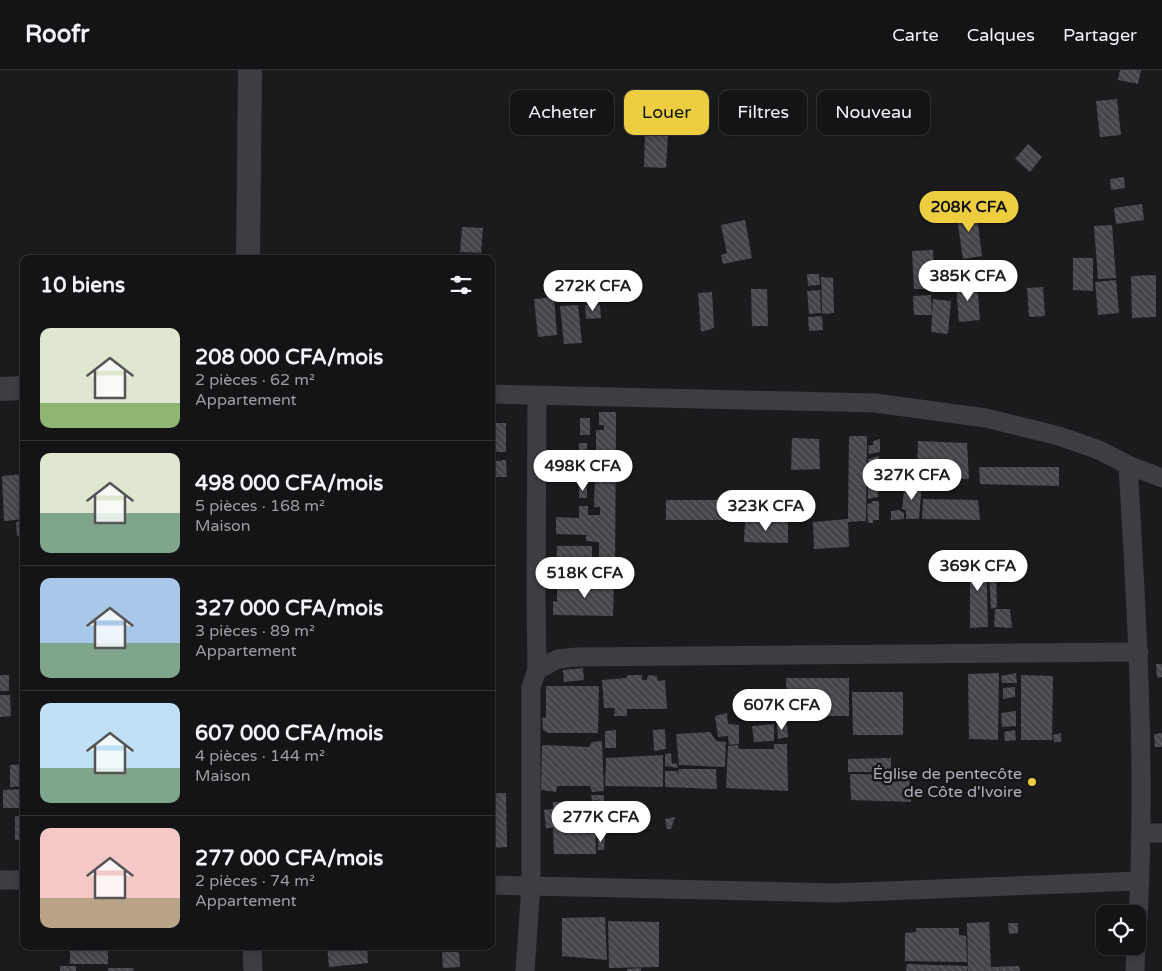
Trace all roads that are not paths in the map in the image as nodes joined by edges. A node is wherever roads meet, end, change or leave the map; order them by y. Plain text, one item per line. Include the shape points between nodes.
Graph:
1 (250, 70) edge
2 (248, 255) edge
3 (20, 388) edge
4 (0, 389) edge
5 (495, 394) edge
6 (537, 396) junction
7 (1128, 465) junction
8 (1162, 478) edge
9 (1139, 652) junction
10 (538, 670) junction
11 (1141, 833) junction
12 (1162, 833) edge
13 (0, 880) edge
14 (20, 880) edge
15 (1140, 881) junction
16 (495, 885) edge
17 (531, 885) junction
18 (1139, 905) edge
19 (252, 950) edge
20 (1136, 955) edge
21 (252, 971) edge
22 (525, 971) edge
23 (1135, 971) edge

1 - 2 street
3 - 4 street
5 - 6 street
6 - 7 street via 875,403 1004,422 1059,436 1099,450
6 - 10 street
7 - 8 street
7 - 9 street
9 - 10 street via 577,657 558,659
9 - 11 street
10 - 17 street via 531,688
11 - 12 street
11 - 15 street
13 - 14 street
15 - 17 street via 834,893
15 - 18 street
16 - 17 street
17 - 22 street
19 - 21 street
20 - 23 street

